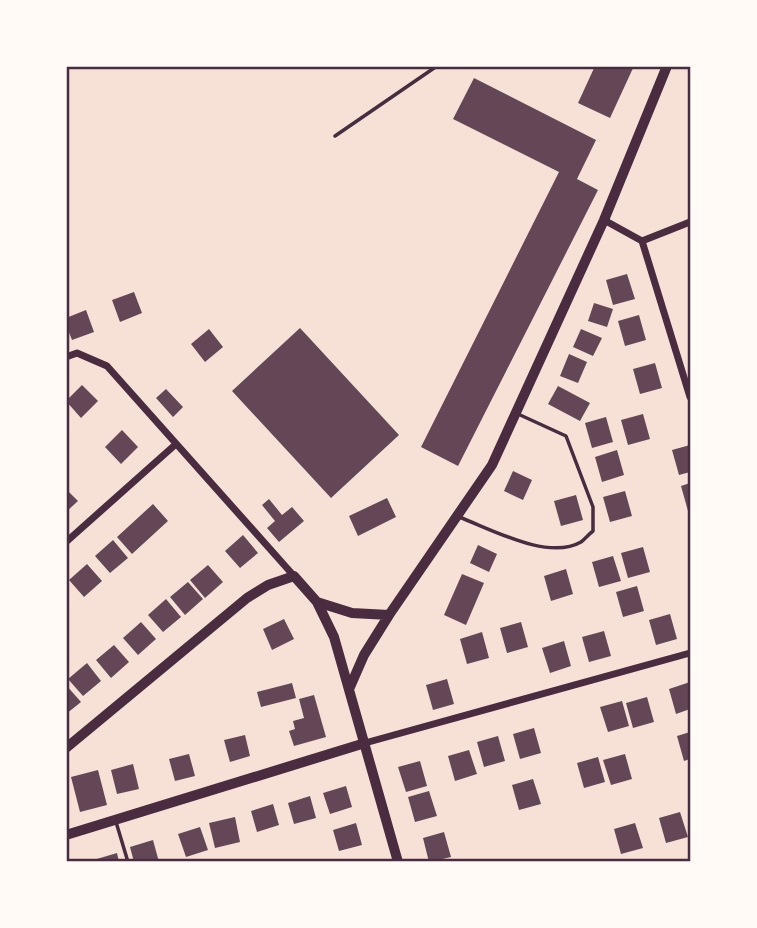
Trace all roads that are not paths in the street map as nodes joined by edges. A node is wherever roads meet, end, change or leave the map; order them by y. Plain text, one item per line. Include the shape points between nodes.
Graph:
1 (437, 66) edge
2 (667, 66) edge
3 (335, 136) dead end
4 (604, 220) junction
5 (691, 222) edge
6 (642, 241) junction
7 (66, 357) edge
8 (691, 397) edge
9 (516, 413) junction
10 (176, 444) junction
11 (457, 517) junction
12 (66, 542) edge
13 (294, 576) junction
14 (317, 602) junction
15 (388, 615) junction
16 (691, 653) edge
17 (350, 687) junction
18 (365, 743) junction
19 (66, 748) edge
20 (115, 820) junction
21 (66, 835) edge
22 (128, 862) edge
23 (398, 862) edge

1 - 3 lane
2 - 4 main road
4 - 6 street
4 - 9 main road
5 - 6 street
6 - 8 street
7 - 10 street via 77,353 107,366
9 - 11 main road via 492,465
9 - 11 lane via 566,436 593,508 593,531 566,547 535,546
10 - 12 street
10 - 13 street
11 - 15 main road
13 - 14 main road
13 - 19 main road via 247,598
14 - 15 main road via 352,613
14 - 17 main road
15 - 17 main road
16 - 18 street
17 - 18 main road
18 - 20 main road
18 - 23 main road
20 - 21 main road
20 - 22 lane

